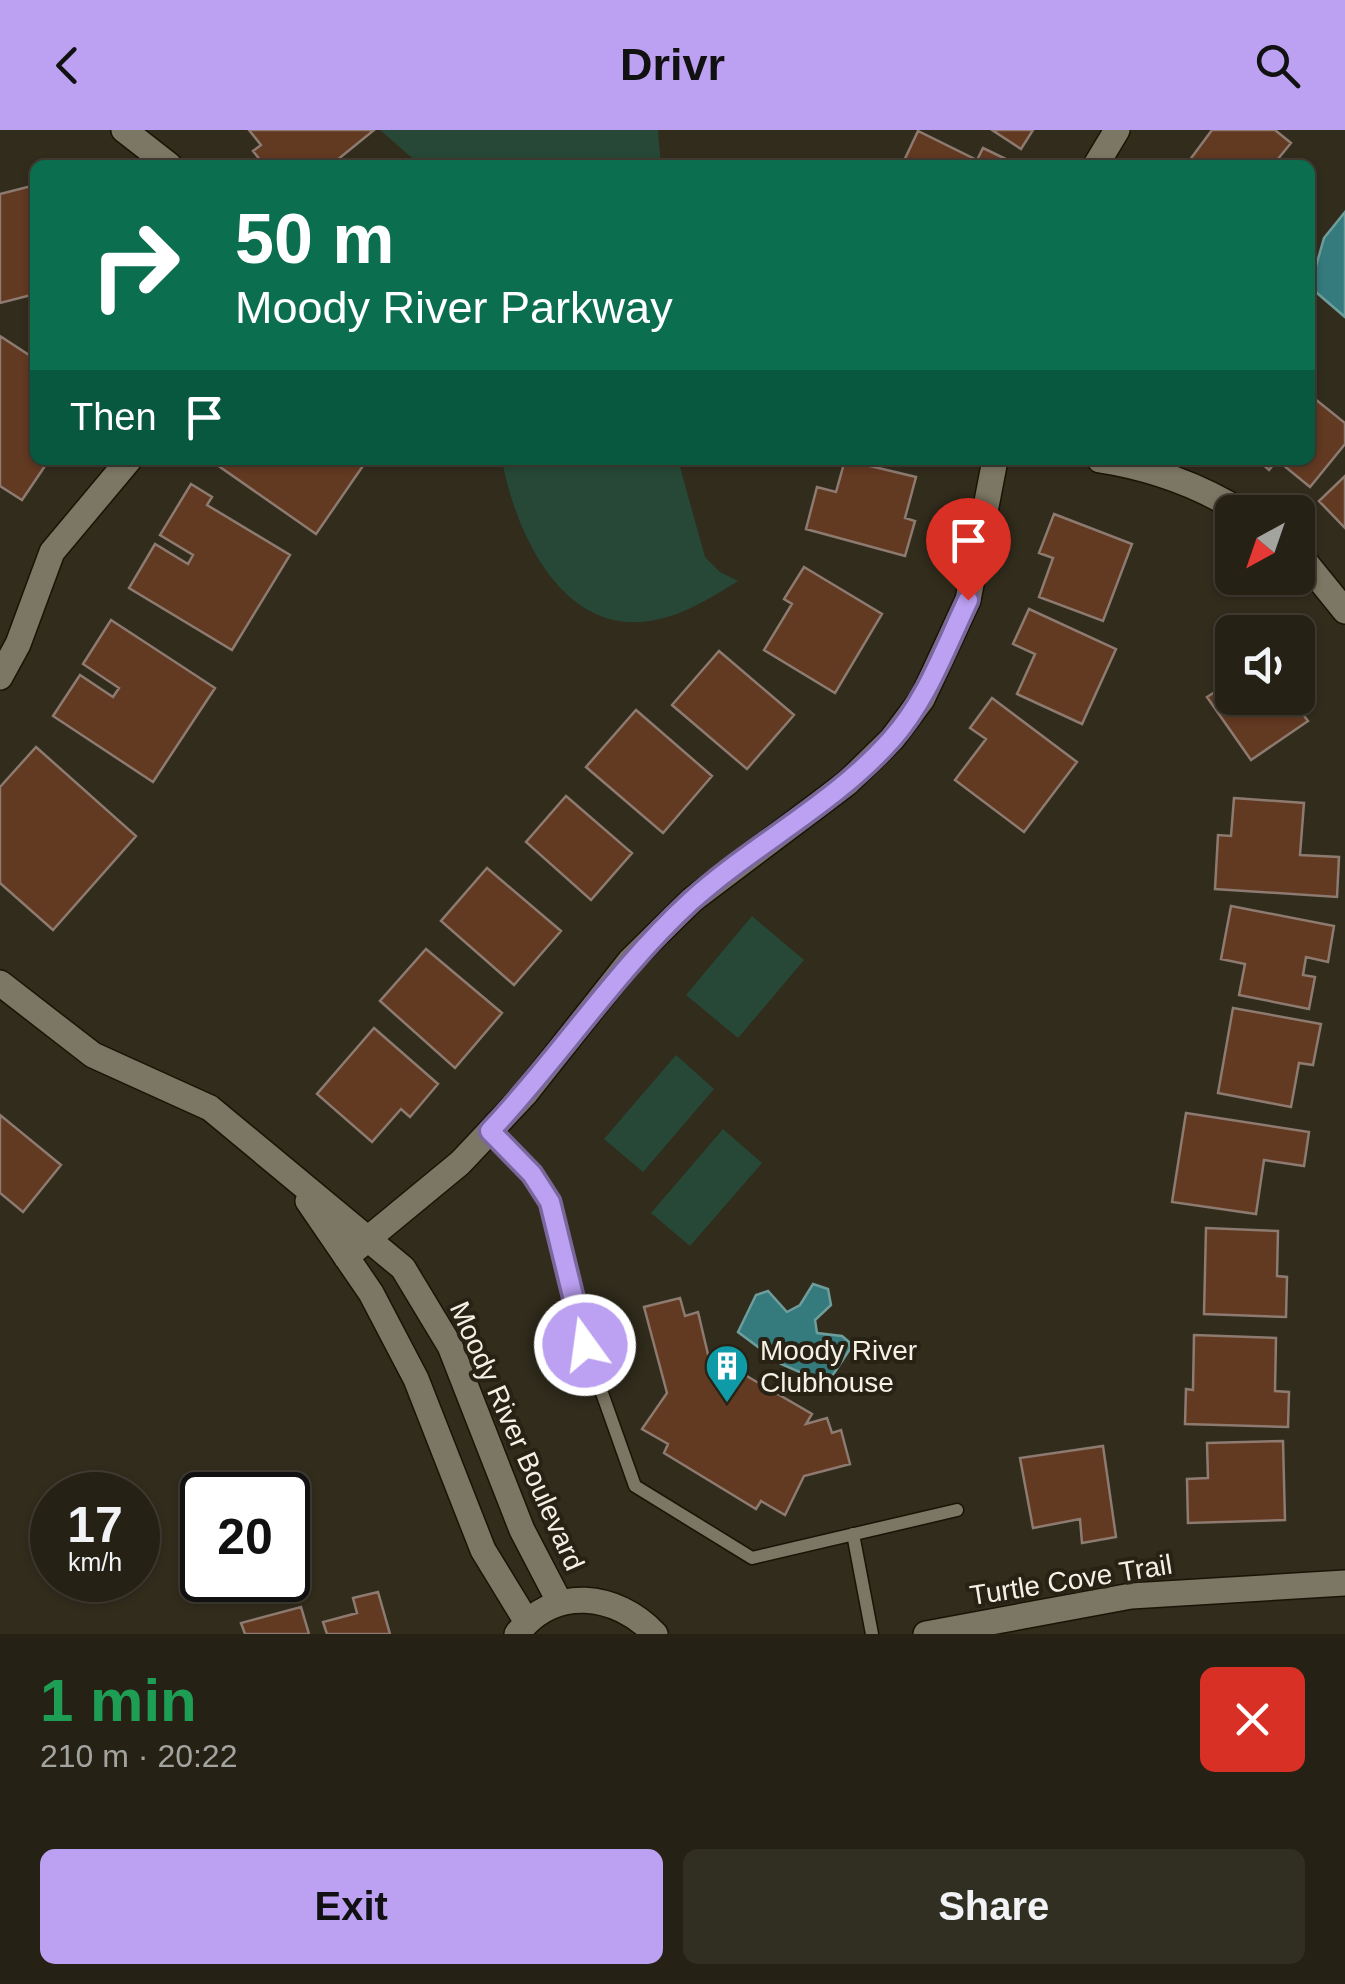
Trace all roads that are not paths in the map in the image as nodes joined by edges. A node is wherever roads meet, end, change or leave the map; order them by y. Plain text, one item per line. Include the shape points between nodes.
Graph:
1 (124, 130) edge
2 (1117, 130) edge
3 (163, 160) edge
4 (1099, 160) edge
5 (125, 465) edge
6 (994, 465) edge
7 (1131, 465) edge
8 (1215, 499) edge
9 (1315, 575) edge
10 (1345, 611) edge
11 (0, 676) edge
12 (2, 990) edge
13 (490, 1131) junction
14 (288, 1172) junction
15 (368, 1240) junction
16 (346, 1257) junction
17 (957, 1510) dead end
18 (853, 1534) junction
19 (1345, 1583) edge
20 (560, 1602) junction
21 (522, 1628) edge
22 (654, 1634) edge
23 (872, 1634) edge
24 (926, 1634) edge

1 - 3 street
2 - 4 street
5 - 11 street via 52,552
6 - 13 street via 968,600 922,698 892,739 848,783 692,900 630,961
7 - 8 street
9 - 10 street
12 - 14 street, Moody River Boulevard via 94,1055 210,1108
13 - 15 street
13 - 18 lane via 550,1202 585,1345 635,1486 752,1558
14 - 15 street, Moody River Boulevard
14 - 16 street, Moody River Boulevard
15 - 16 street
15 - 20 street, Moody River Boulevard via 402,1268 450,1346 522,1530
16 - 21 street, Moody River Boulevard via 416,1380 483,1550
17 - 18 lane
18 - 23 lane
19 - 24 street, Turtle Cove Trail via 1131,1596
20 - 21 street, Moody River Boulevard
20 - 22 street, Moody River Boulevard via 604,1601 632,1612

